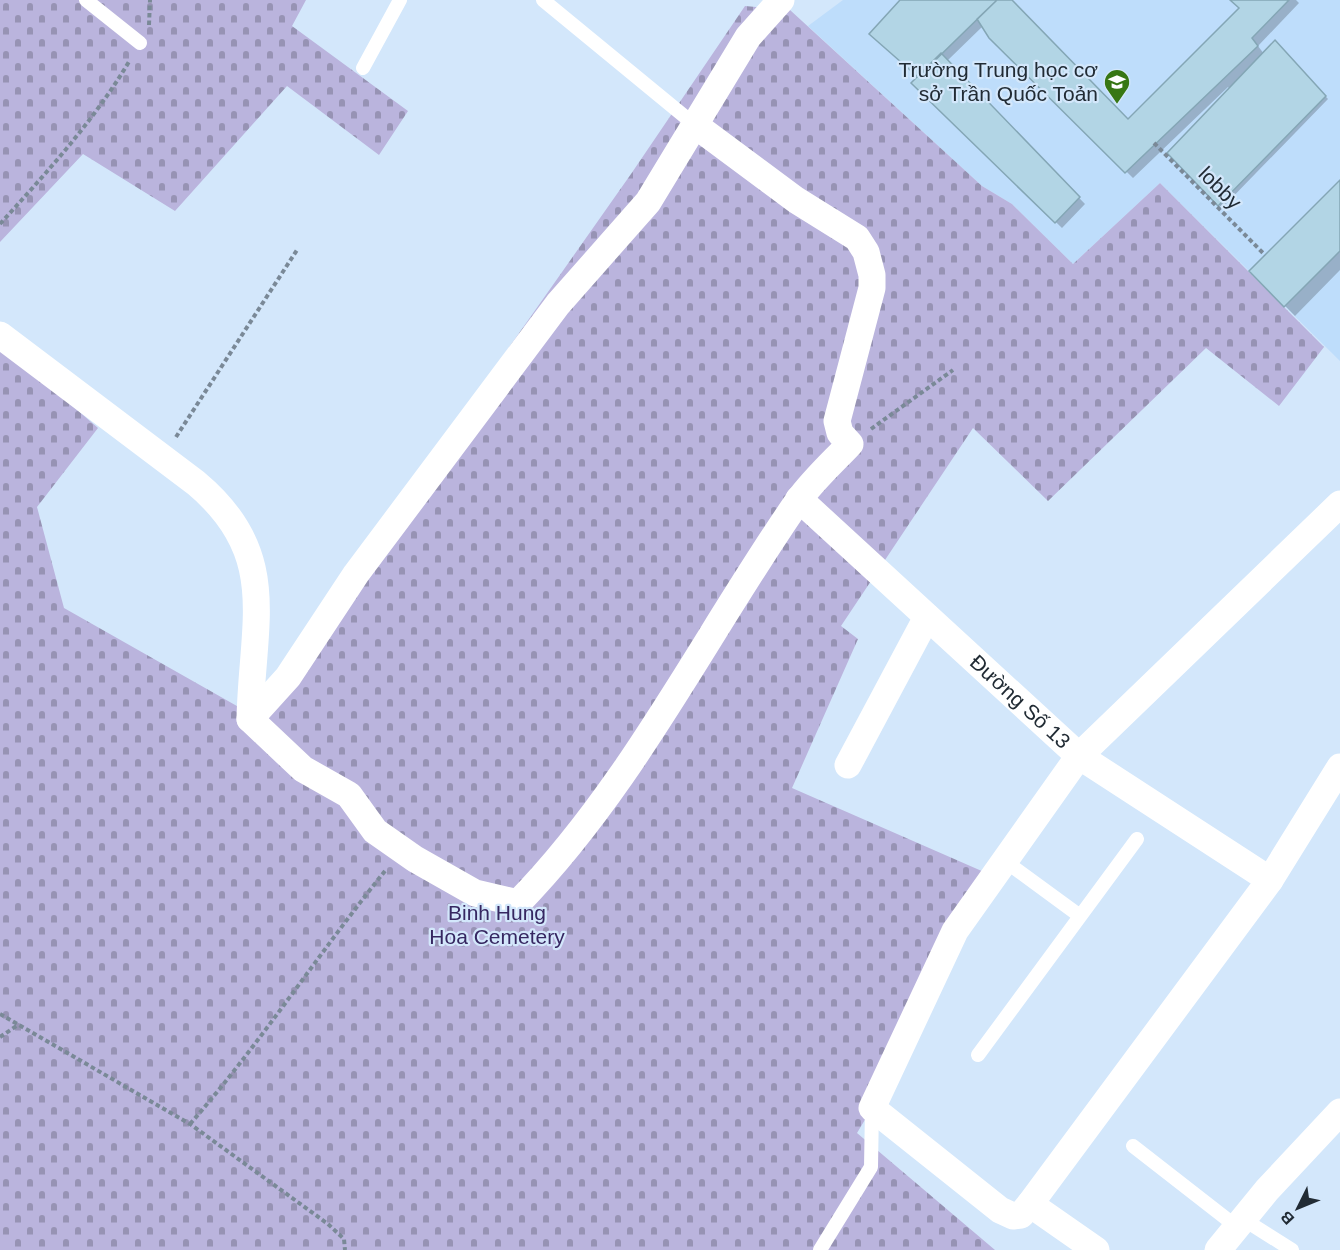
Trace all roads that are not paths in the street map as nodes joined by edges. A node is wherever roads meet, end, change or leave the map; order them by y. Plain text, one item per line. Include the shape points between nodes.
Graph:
1 (86, 0) edge
2 (400, 0) edge
3 (543, 0) edge
4 (778, 1) edge
5 (140, 42) road end
6 (363, 68) dead end
7 (695, 125) junction
8 (0, 335) edge
9 (799, 500) junction
10 (1340, 504) edge
11 (927, 616) junction
12 (250, 719) junction
13 (1079, 756) junction
14 (848, 765) dead end
15 (1340, 767) edge
16 (1137, 839) dead end
17 (1005, 861) junction
18 (1270, 880) junction
19 (1080, 916) junction
20 (978, 1055) dead end
21 (872, 1108) junction
22 (1340, 1112) edge
23 (1133, 1146) dead end
24 (1030, 1204) junction
25 (1240, 1223) junction
26 (820, 1250) edge
27 (1096, 1250) edge
28 (1218, 1250) edge
29 (1292, 1250) edge

1 - 5 lane
2 - 6 lane
3 - 7 lane
4 - 7 street via 748,37
7 - 9 street via 796,200 857,238 866,252 873,288 837,421 840,433 850,444
7 - 12 street via 648,202 558,304 356,574 288,677
8 - 12 street via 216,500 232,519 246,545 256,580
9 - 11 street, Đường Số 13
9 - 12 street via 647,737 553,867 518,903 475,893 402,850 375,831 349,795 303,769
10 - 13 street, Đường Số 13
11 - 13 street, Đường Số 13
11 - 14 street
13 - 17 street
13 - 18 street
15 - 18 street
16 - 19 lane
17 - 19 lane
17 - 21 street via 955,931
18 - 24 street
19 - 20 lane
21 - 24 street via 1000,1210 1021,1215
21 - 26 lane via 871,1167
22 - 25 street
23 - 25 lane
24 - 27 street
25 - 28 street
25 - 29 lane

